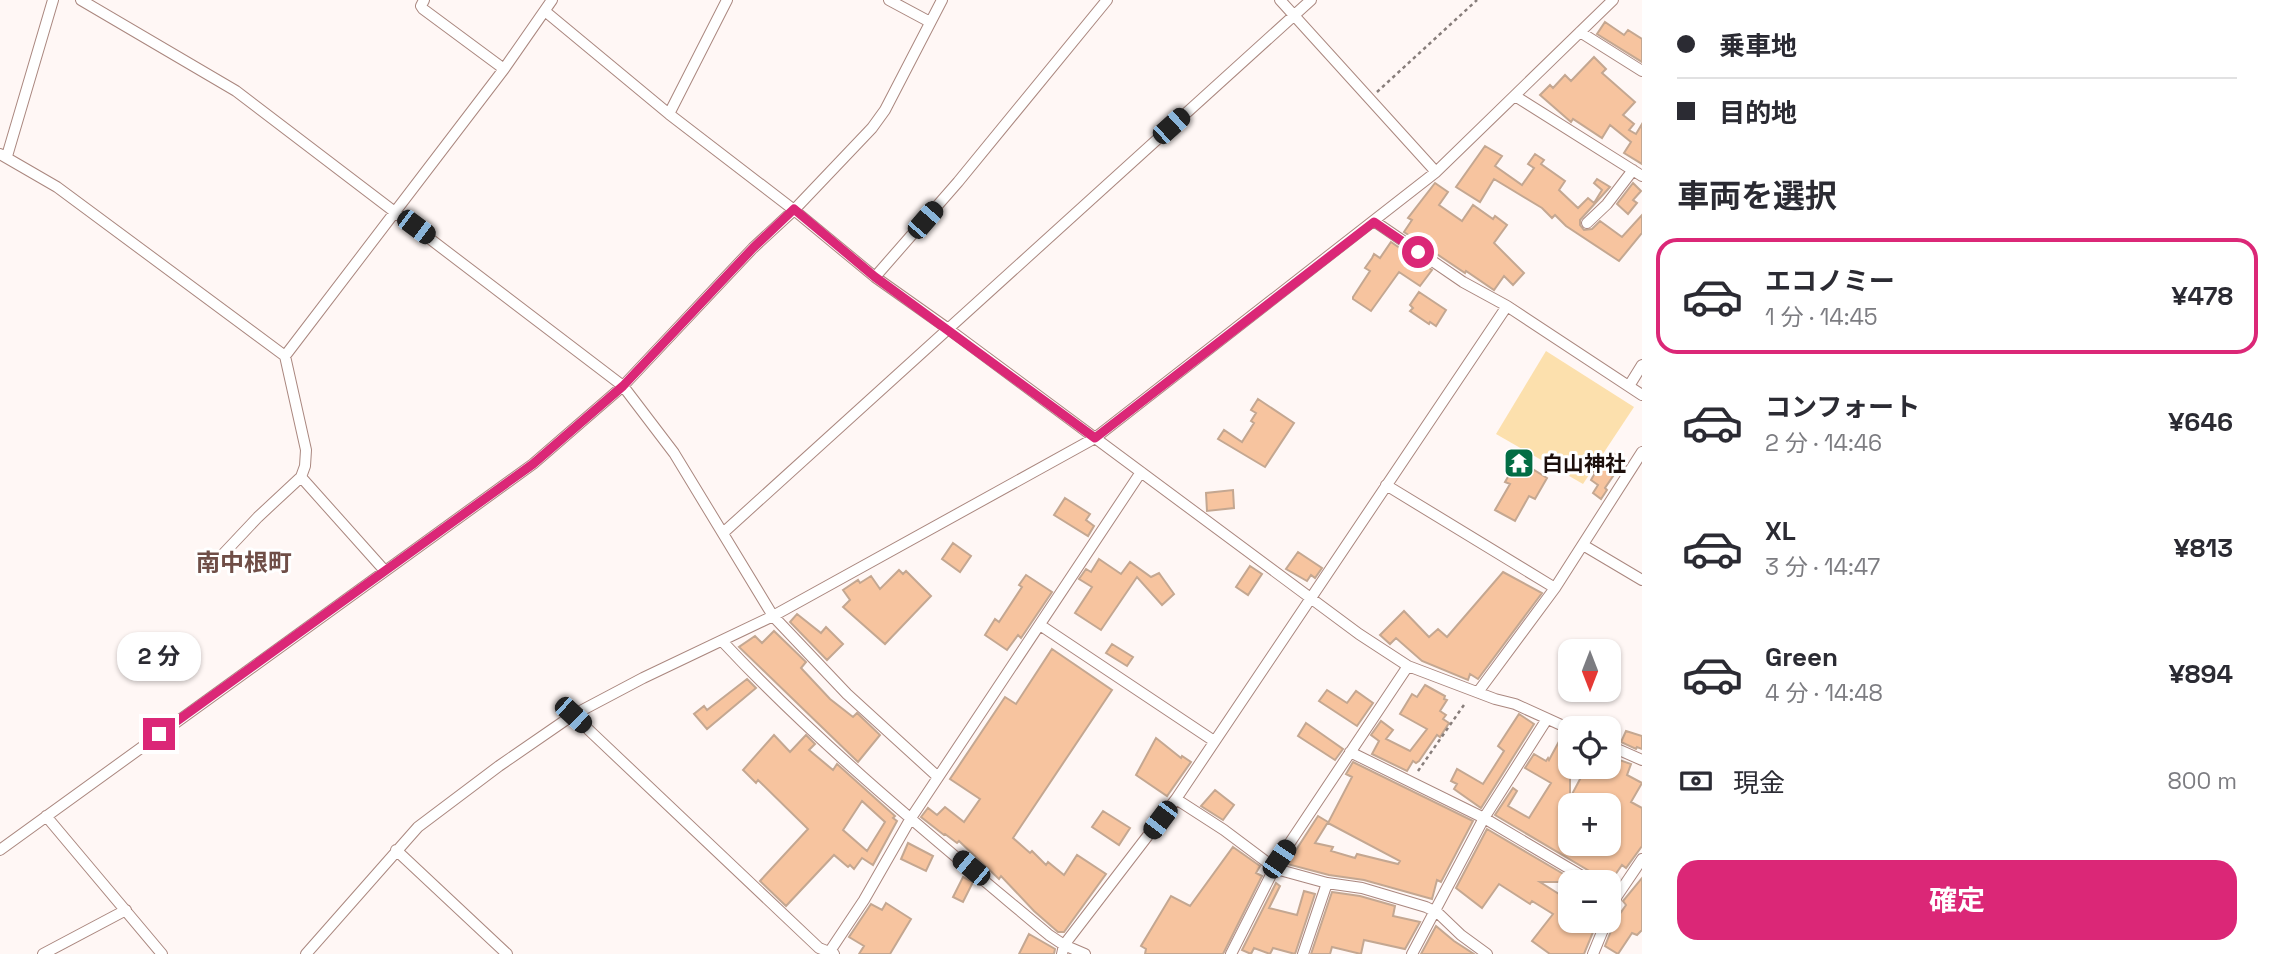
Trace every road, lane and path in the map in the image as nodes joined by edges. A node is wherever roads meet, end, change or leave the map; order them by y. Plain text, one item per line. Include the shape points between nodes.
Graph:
1 (53, 0) edge
2 (81, 0) edge
3 (424, 0) edge
4 (552, 0) edge
5 (727, 0) edge
6 (889, 0) edge
7 (942, 0) edge
8 (1107, 0) edge
9 (1280, 0) edge
10 (1311, 0) edge
11 (1477, 0) edge
12 (1613, 0) edge
13 (546, 12) junction
14 (1294, 16) junction
15 (930, 22) junction
16 (1580, 32) junction
17 (504, 69) junction
18 (1642, 71) edge
19 (1515, 96) junction
20 (1369, 99) junction
21 (669, 114) junction
22 (4, 155) edge
23 (1436, 172) junction
24 (1637, 173) edge
25 (794, 209) junction
26 (396, 211) junction
27 (1374, 222) junction
28 (1587, 223) dead end
29 (875, 277) junction
30 (1507, 306) junction
31 (947, 328) junction
32 (285, 356) junction
33 (1642, 365) edge
34 (623, 386) junction
35 (1629, 386) junction
36 (1642, 395) edge
37 (1095, 438) junction
38 (1642, 452) edge
39 (1141, 472) junction
40 (301, 477) junction
41 (1386, 485) junction
42 (723, 533) junction
43 (1583, 545) junction
44 (209, 569) dead end
45 (385, 571) junction
46 (1642, 580) edge
47 (1555, 588) junction
48 (1311, 599) junction
49 (773, 616) junction
50 (1040, 625) junction
51 (722, 641) junction
52 (1408, 666) junction
53 (1476, 692) junction
54 (573, 715) junction
55 (1547, 719) junction
56 (1558, 724) edge
57 (1214, 741) junction
58 (1621, 751) edge
59 (1350, 752) junction
60 (1642, 760) edge
61 (938, 777) junction
62 (1411, 783) junction
63 (1175, 799) junction
64 (46, 816) junction
65 (911, 818) junction
66 (1484, 818) junction
67 (0, 850) edge
68 (396, 850) junction
69 (1642, 859) edge
70 (1276, 869) junction
71 (1572, 870) edge
72 (1327, 883) junction
73 (1621, 884) edge
74 (126, 911) junction
75 (1434, 911) junction
76 (1602, 933) edge
77 (1063, 950) edge
78 (831, 953) edge
79 (43, 954) edge
80 (162, 954) edge
81 (306, 954) edge
82 (507, 954) edge
83 (1085, 954) edge
84 (1231, 954) edge
85 (1303, 954) edge
86 (1412, 954) edge
87 (1487, 954) edge
88 (1593, 954) edge

1 - 22 street
2 - 26 street via 236,91
3 - 17 street via 424,9
4 - 13 street
5 - 21 street
6 - 15 street
7 - 15 street
8 - 29 street
9 - 14 street
10 - 14 street
11 - 20 path
12 - 16 street
13 - 17 street
13 - 21 street
14 - 20 street
14 - 31 street
15 - 25 street via 872,128
16 - 18 street
16 - 19 street
17 - 26 street
19 - 23 street
19 - 24 street
20 - 23 street
21 - 25 street
22 - 32 street via 57,187
23 - 27 street
24 - 28 street
25 - 29 street
25 - 34 street
26 - 32 street
26 - 34 street
27 - 30 street
27 - 37 street
29 - 31 street
30 - 35 street
30 - 41 street
31 - 37 street
31 - 42 street
32 - 40 street via 306,450
33 - 35 street
34 - 42 street via 674,453
34 - 45 street via 533,464
35 - 36 street
37 - 39 street
37 - 49 street
38 - 43 street
39 - 48 street
39 - 50 street
40 - 44 street
40 - 45 street
41 - 47 street
41 - 48 street
42 - 49 street
43 - 46 street
43 - 47 street
45 - 64 street
47 - 53 street
48 - 52 street
48 - 57 street
49 - 51 street
49 - 61 street via 847,694
50 - 57 street
50 - 61 street
51 - 54 street
51 - 65 street via 804,723
52 - 53 street
52 - 59 street
53 - 55 street
53 - 62 path
54 - 68 street via 435,813
54 - 78 street via 820,948
55 - 56 street
55 - 66 street
57 - 63 street
58 - 60 street
59 - 62 street
59 - 70 street
61 - 65 street
62 - 66 street
63 - 70 street
63 - 77 street
64 - 67 street
64 - 74 street
65 - 77 street
65 - 78 street
66 - 71 street
66 - 75 street
68 - 81 street
68 - 82 street
69 - 73 street
70 - 72 street
70 - 84 street
72 - 75 street via 1362,888
72 - 85 street
74 - 79 street
74 - 80 street
75 - 86 street
75 - 87 street
76 - 88 street
77 - 83 street

